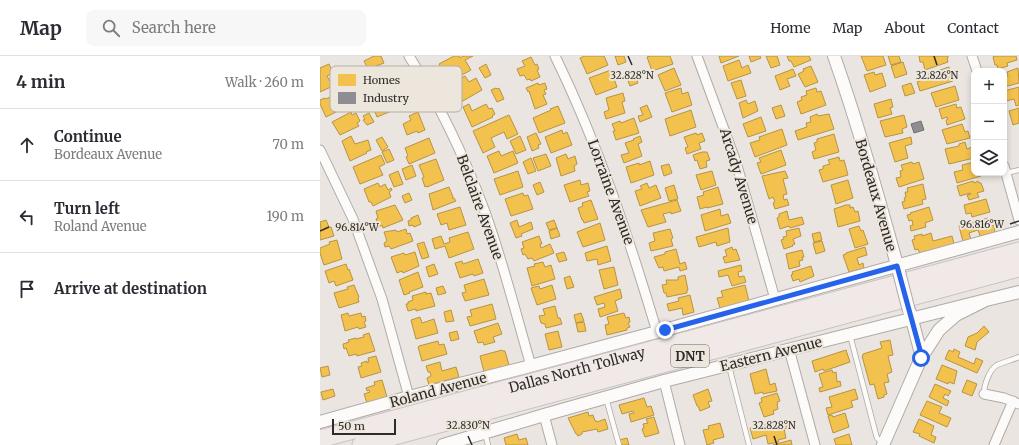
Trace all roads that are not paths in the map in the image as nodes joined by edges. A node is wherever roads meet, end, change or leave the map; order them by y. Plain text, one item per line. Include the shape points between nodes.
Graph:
1 (409, 56) edge
2 (555, 56) edge
3 (697, 56) edge
4 (834, 56) edge
5 (972, 56) edge
6 (415, 66) edge
7 (976, 68) edge
8 (441, 112) edge
9 (320, 150) edge
10 (1007, 170) edge
11 (1019, 170) edge
12 (1007, 176) edge
13 (1019, 220) edge
14 (1019, 232) edge
15 (1019, 251) edge
16 (1019, 268) edge
17 (898, 269) junction
18 (1019, 292) edge
19 (775, 299) junction
20 (986, 300) junction
21 (910, 315) junction
22 (657, 332) junction
23 (850, 335) junction
24 (789, 349) junction
25 (1019, 357) edge
26 (921, 358) junction
27 (728, 365) junction
28 (531, 366) junction
29 (664, 382) junction
30 (984, 394) joint
31 (409, 397) junction
32 (606, 398) junction
33 (1016, 403) edge
34 (544, 415) junction
35 (320, 422) edge
36 (320, 439) edge
37 (486, 439) edge
38 (361, 445) edge
39 (442, 445) edge
40 (552, 445) edge
41 (619, 445) edge
42 (680, 445) edge
43 (749, 445) edge
44 (815, 445) edge
45 (884, 445) edge
46 (994, 445) edge

1 - 6 street, Belclaire Avenue
2 - 22 street, Lorraine Avenue via 572,90 607,178
3 - 19 street, Arcady Avenue via 736,162
4 - 17 street, Bordeaux Avenue
5 - 7 street
8 - 28 street, Belclaire Avenue via 471,176 496,247
9 - 31 street via 353,219 380,292
10 - 11 lane
12 - 13 street
14 - 17 street, Roland Avenue
15 - 36 highway, Dallas North Tollway / DNT
16 - 38 highway, Dallas North Tollway / DNT
17 - 19 street, Roland Avenue
17 - 21 street, Bordeaux Avenue, bridge
18 - 20 street
19 - 22 street, Roland Avenue
20 - 21 street, Eastern Avenue
20 - 26 street via 964,310 947,322
21 - 23 street, Eastern Avenue
21 - 26 street, Bordeaux Avenue
22 - 28 street, Roland Avenue
23 - 24 street, Eastern Avenue
23 - 45 lane via 877,438
24 - 27 street, Eastern Avenue
24 - 44 street
25 - 30 lane via 993,368 986,382
26 - 45 street
27 - 29 street, Eastern Avenue
27 - 43 lane
28 - 31 street, Roland Avenue
29 - 32 street, Eastern Avenue
29 - 42 street
30 - 33 street
31 - 35 street, Roland Avenue
32 - 34 street, Eastern Avenue
32 - 41 lane
33 - 46 street
34 - 37 street, Eastern Avenue
34 - 40 street
37 - 39 street, Eastern Avenue

